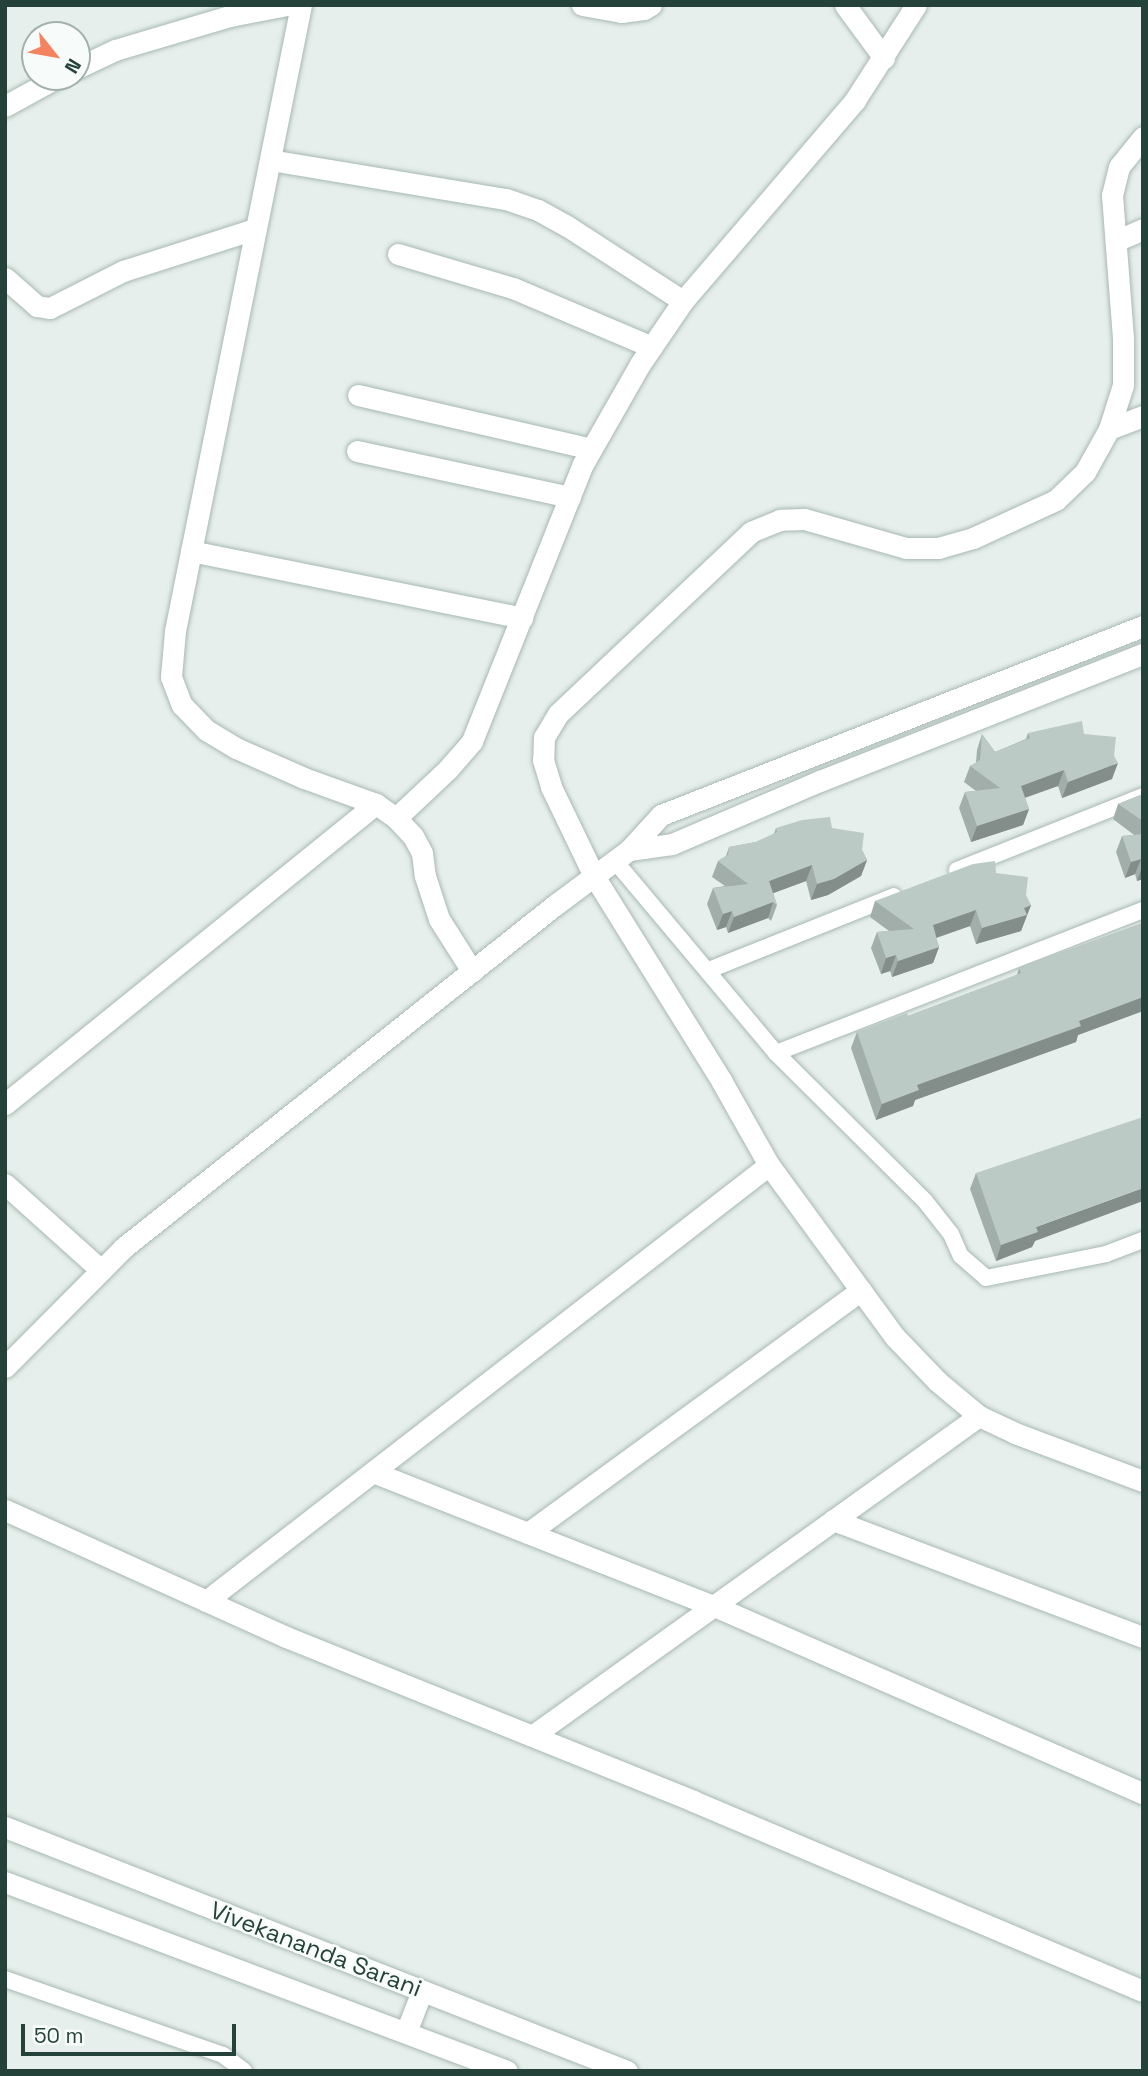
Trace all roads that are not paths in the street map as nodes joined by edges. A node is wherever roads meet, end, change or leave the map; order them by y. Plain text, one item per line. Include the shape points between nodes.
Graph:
1 (287, 5) edge
2 (301, 5) edge
3 (582, 5) edge
4 (651, 5) edge
5 (845, 5) edge
6 (916, 5) edge
7 (884, 58) junction
8 (91, 62) edge
9 (32, 91) edge
10 (5, 106) edge
11 (1143, 137) edge
12 (270, 160) junction
13 (255, 229) junction
14 (1143, 229) edge
15 (1116, 241) junction
16 (398, 254) dead end
17 (5, 278) edge
18 (683, 301) junction
19 (652, 347) junction
20 (358, 395) dead end
21 (1143, 416) edge
22 (1110, 429) junction
23 (591, 449) junction
24 (357, 451) dead end
25 (570, 497) junction
26 (191, 551) junction
27 (522, 618) junction
28 (1143, 626) edge
29 (1143, 654) edge
30 (1143, 796) edge
31 (376, 804) junction
32 (396, 818) junction
33 (622, 856) junction
34 (594, 876) junction
35 (939, 878) edge
36 (913, 888) edge
37 (1143, 911) edge
38 (709, 970) junction
39 (472, 971) junction
40 (776, 1053) junction
41 (5, 1104) edge
42 (769, 1165) junction
43 (5, 1184) edge
44 (1143, 1240) edge
45 (101, 1270) junction
46 (862, 1290) junction
47 (5, 1367) edge
48 (979, 1416) junction
49 (373, 1472) junction
50 (1143, 1481) edge
51 (5, 1510) edge
52 (833, 1520) junction
53 (528, 1533) junction
54 (206, 1601) junction
55 (714, 1606) junction
56 (1143, 1637) edge
57 (532, 1736) junction
58 (1143, 1793) edge
59 (5, 1827) edge
60 (5, 1882) edge
61 (5, 1979) edge
62 (422, 1991) junction
63 (1143, 1991) edge
64 (406, 2032) junction
65 (244, 2071) edge
66 (507, 2071) edge
67 (627, 2071) edge

1 - 8 street via 230,16 128,46
2 - 12 street
3 - 4 street via 621,12
5 - 7 street
6 - 7 street
7 - 18 street via 855,100
9 - 10 street
11 - 15 street via 1119,166 1112,195
12 - 13 street
12 - 18 street via 506,199 567,226
13 - 17 street via 123,271 50,308 37,306
13 - 26 street
14 - 15 street
15 - 22 street via 1123,385
16 - 19 street via 513,288
18 - 19 street
19 - 23 street
20 - 23 street
21 - 22 street
22 - 34 street via 1085,472 1056,500 973,538 939,548 906,548 804,519 780,520 751,532 558,714 544,737 543,760 551,787
23 - 25 street
24 - 25 street
25 - 27 street
26 - 27 street
26 - 31 street via 171,677 182,705 206,730 236,748
27 - 32 street via 472,741
28 - 33 street via 660,815
29 - 33 street via 672,844
30 - 35 lane
31 - 32 street
31 - 41 street
32 - 39 street via 422,853 439,919
33 - 34 street
33 - 38 lane
34 - 39 street
34 - 42 street
36 - 38 lane
37 - 40 lane
38 - 40 lane
39 - 45 street
40 - 44 lane via 925,1201 961,1255 986,1278 1107,1254
42 - 46 street
42 - 49 street
43 - 45 street
45 - 47 street
46 - 48 street via 895,1337
46 - 53 street
48 - 50 street
48 - 52 street
49 - 53 street
49 - 54 street
51 - 54 street
52 - 55 street
52 - 56 street
53 - 55 street
54 - 57 street
55 - 57 street
55 - 58 street
57 - 63 street
59 - 62 street, Vivekananda Sarani
60 - 64 street, Vivekananda Sarani
61 - 65 lane via 223,2055
62 - 64 street
62 - 67 street, Vivekananda Sarani
64 - 66 street, Vivekananda Sarani

